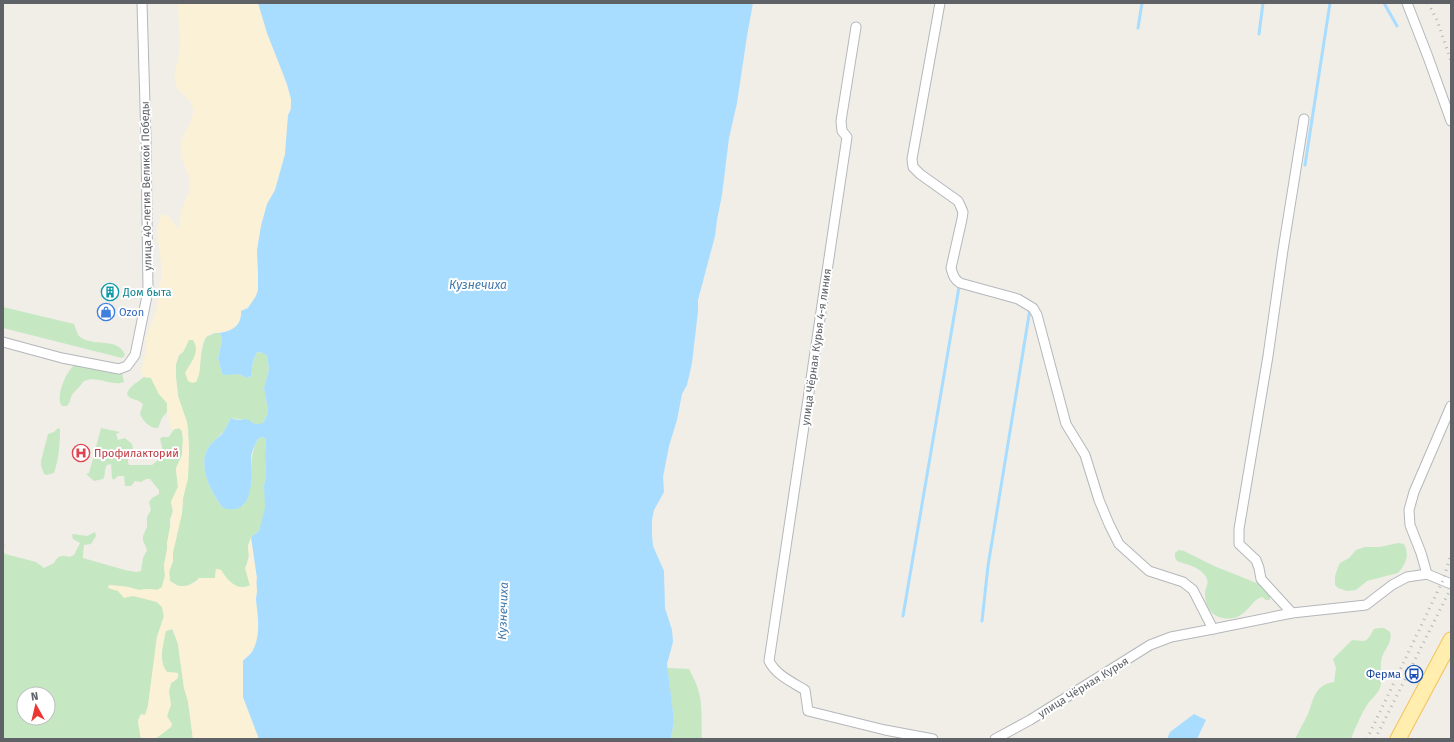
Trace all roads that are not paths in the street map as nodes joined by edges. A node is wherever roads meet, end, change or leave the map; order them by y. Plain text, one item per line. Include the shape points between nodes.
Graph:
1 (142, 3) edge
2 (940, 3) edge
3 (1407, 3) edge
4 (856, 28) dead end
5 (1304, 119) dead end
6 (1451, 121) edge
7 (3, 342) edge
8 (1451, 406) edge
9 (1427, 574) junction
10 (1451, 584) edge
11 (1292, 613) junction
12 (1213, 629) junction
13 (1451, 640) edge
14 (933, 739) edge
15 (995, 739) edge
16 (1398, 739) edge

1 - 7 street, улица 40-летия Великой Победы via 148,291 135,355 127,366 118,369 62,358
2 - 12 street via 912,159 913,167 958,201 963,212 952,268 955,280 960,284 1018,299 1032,308 1037,315 1066,424 1085,455 1108,524 1119,544 1149,571 1183,582 1193,590
3 - 6 street
4 - 14 street, улица Чёрная Курья 4-я линия via 841,121 842,131 847,137 769,661 778,673 805,690 808,711
5 - 11 street via 1239,529 1239,544 1256,560 1261,579
8 - 9 street via 1414,492 1409,510 1410,525
9 - 10 street
9 - 11 street, улица Чёрная Курья via 1407,577 1366,605
11 - 12 street, улица Чёрная Курья
12 - 15 street, улица Чёрная Курья via 1171,637 1150,645
13 - 16 main road

